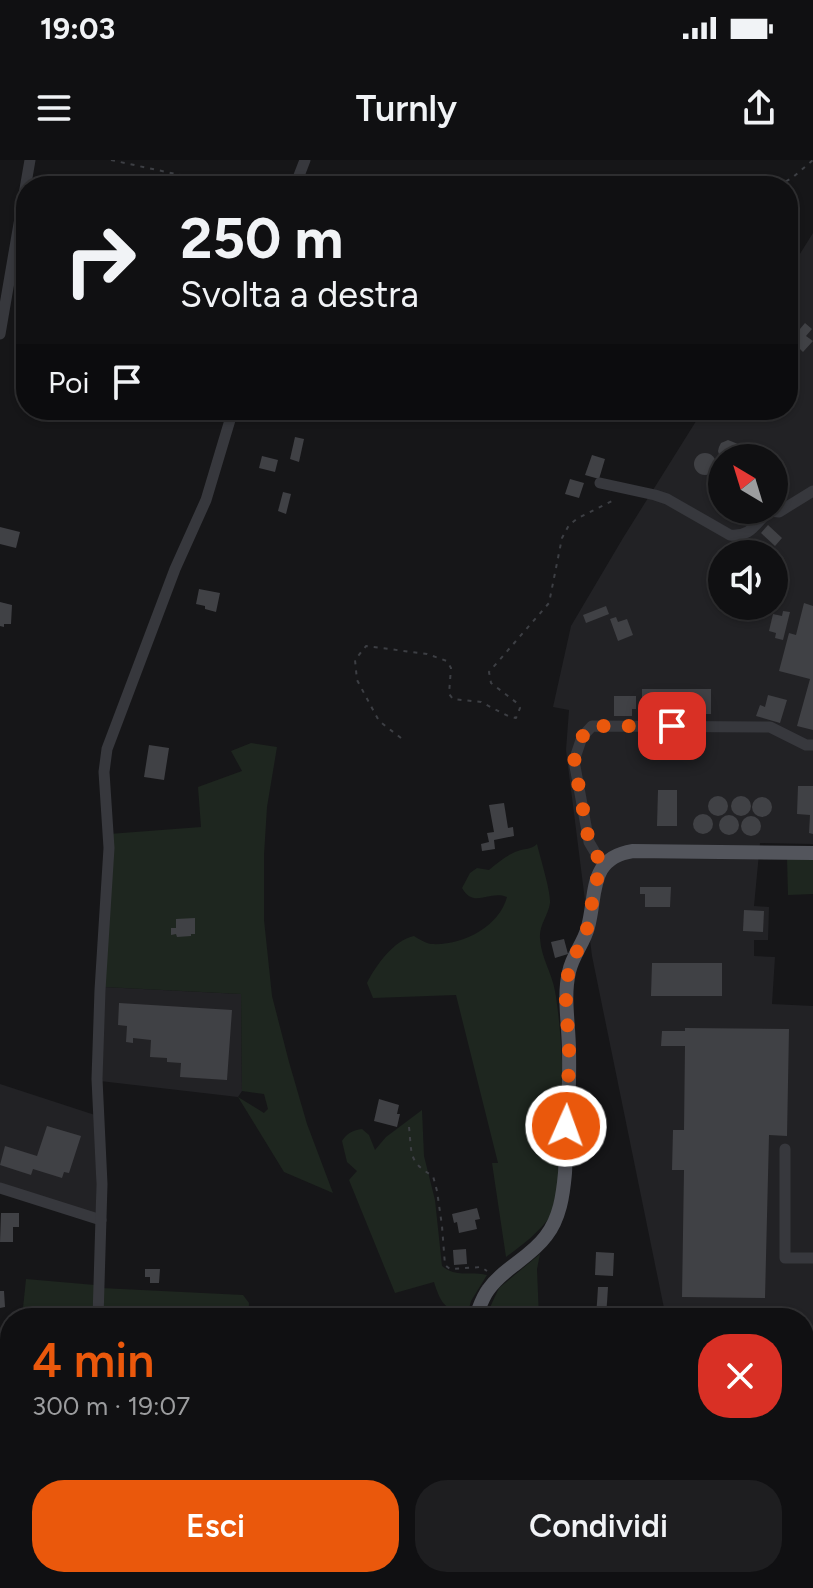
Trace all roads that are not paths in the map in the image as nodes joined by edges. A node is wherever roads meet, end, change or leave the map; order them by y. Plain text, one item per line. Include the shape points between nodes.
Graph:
1 (16, 240) edge
2 (2, 319) edge
3 (0, 334) edge
4 (230, 420) edge
5 (600, 483) dead end
6 (813, 491) edge
7 (813, 745) edge
8 (813, 853) edge
9 (603, 866) junction
10 (785, 1149) dead end
11 (0, 1188) edge
12 (101, 1220) junction
13 (813, 1258) edge
14 (97, 1308) edge
15 (479, 1308) edge

1 - 2 street
2 - 3 street
4 - 12 street via 206,500 107,749 109,848 97,1079
5 - 6 street via 667,499 730,535 742,536 769,511 779,512
7 - 9 street via 770,727 592,726 574,761 589,842
8 - 9 main road via 633,851
9 - 15 main road via 587,931 567,981 565,1175 559,1212 539,1244 487,1291
10 - 13 street via 785,1258
11 - 12 street
12 - 14 street

